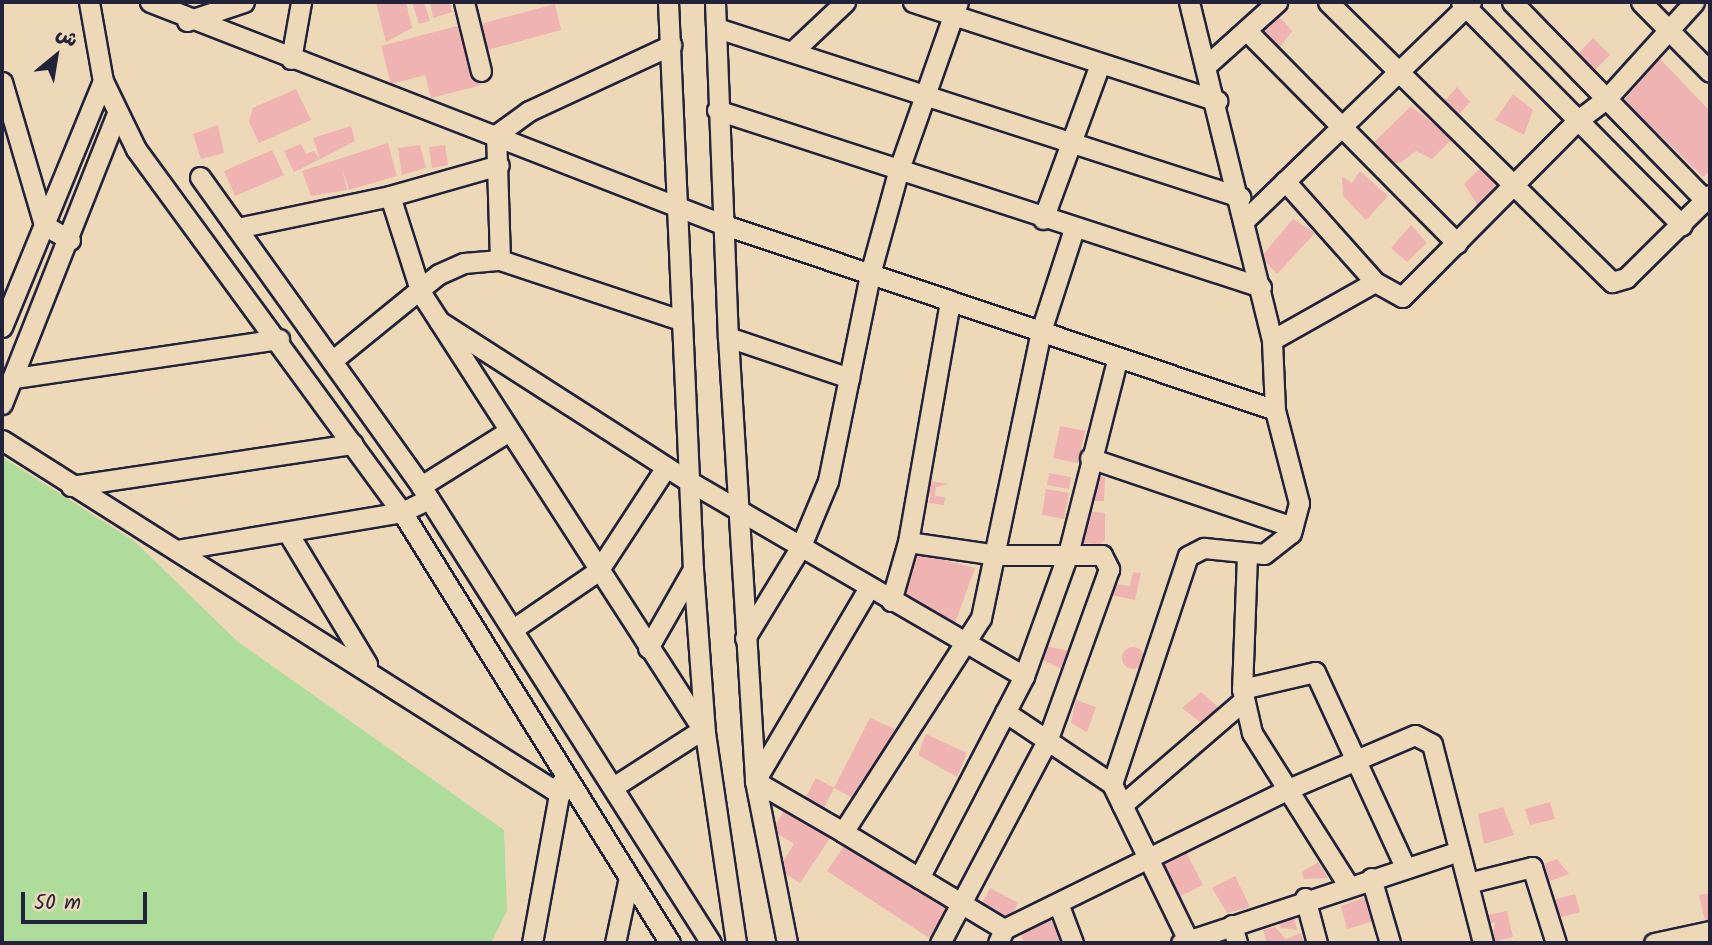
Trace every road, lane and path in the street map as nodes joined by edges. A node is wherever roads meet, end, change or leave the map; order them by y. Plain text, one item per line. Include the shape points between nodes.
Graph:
1 (89, 2) edge
2 (150, 2) edge
3 (243, 2) edge
4 (302, 2) edge
5 (464, 2) edge
6 (668, 2) edge
7 (715, 2) edge
8 (845, 2) edge
9 (913, 2) edge
10 (1189, 2) edge
11 (1277, 2) edge
12 (1328, 2) edge
13 (1512, 2) edge
14 (1641, 2) edge
15 (1694, 2) edge
16 (1466, 3) edge
17 (954, 9) edge
18 (187, 21) junction
19 (717, 28) junction
20 (1245, 30) junction
21 (1669, 30) junction
22 (671, 45) junction
23 (792, 52) junction
24 (291, 59) junction
25 (1208, 64) junction
26 (1099, 67) junction
27 (1398, 70) junction
28 (481, 71) dead end
29 (1710, 72) edge
30 (103, 80) junction
31 (3, 90) edge
32 (926, 97) junction
33 (1608, 97) junction
34 (1217, 101) junction
35 (717, 110) junction
36 (117, 114) junction
37 (1578, 120) junction
38 (1342, 128) junction
39 (496, 135) junction
40 (1073, 146) junction
41 (499, 165) junction
42 (898, 172) junction
43 (200, 177) dead end
44 (1284, 181) junction
45 (1510, 187) junction
46 (390, 196) junction
47 (1240, 197) junction
48 (1707, 197) edge
49 (675, 205) junction
50 (1044, 219) junction
51 (1246, 219) junction
52 (722, 224) junction
53 (44, 225) junction
54 (1682, 225) junction
55 (237, 228) junction
56 (1074, 229) junction
57 (70, 240) junction
58 (1457, 243) junction
59 (500, 260) junction
60 (870, 274) junction
61 (1375, 282) junction
62 (1261, 287) junction
63 (421, 293) junction
64 (950, 301) junction
65 (680, 320) junction
66 (439, 321) junction
67 (2, 327) edge
68 (1041, 331) junction
69 (728, 337) junction
70 (279, 339) junction
71 (1272, 340) junction
72 (1118, 357) junction
73 (333, 359) junction
74 (15, 378) junction
75 (849, 378) junction
76 (2, 404) edge
77 (1275, 410) junction
78 (509, 431) junction
79 (2, 440) edge
80 (353, 444) junction
81 (1090, 458) junction
82 (666, 467) junction
83 (687, 480) junction
84 (71, 486) junction
85 (425, 493) junction
86 (738, 511) junction
87 (402, 512) junction
88 (1293, 527) junction
89 (288, 533) junction
90 (908, 542) junction
91 (800, 548) junction
92 (176, 550) junction
93 (1068, 554) junction
94 (997, 555) junction
95 (1247, 555) junction
96 (693, 569) junction
97 (598, 571) junction
98 (868, 589) junction
99 (891, 601) junction
100 (513, 629) junction
101 (745, 638) junction
102 (968, 642) junction
103 (648, 648) junction
104 (369, 668) junction
105 (1024, 676) junction
106 (1243, 694) junction
107 (1005, 712) junction
108 (704, 731) junction
109 (1047, 741) junction
110 (1357, 759) junction
111 (563, 770) junction
112 (755, 781) junction
113 (1112, 784) junction
114 (613, 787) junction
115 (1286, 790) junction
116 (560, 794) junction
117 (1122, 805) junction
118 (844, 832) junction
119 (1459, 851) junction
120 (1148, 859) junction
121 (1405, 867) junction
122 (629, 877) junction
123 (919, 878) junction
124 (1371, 878) junction
125 (1468, 883) junction
126 (1348, 885) junction
127 (1305, 898) junction
128 (964, 903) junction
129 (1058, 903) junction
130 (1235, 934) edge
131 (1001, 936) edge
132 (1703, 936) edge
133 (1185, 942) edge
134 (532, 943) edge
135 (615, 943) edge
136 (670, 943) edge
137 (711, 943) edge
138 (736, 943) edge
139 (787, 943) edge
140 (940, 943) edge
141 (1073, 943) edge
142 (1317, 943) edge
143 (1390, 943) edge
144 (1483, 943) edge
145 (1556, 943) edge
146 (1654, 943) edge

1 - 30 street
2 - 18 street
3 - 18 street
4 - 24 street
5 - 28 street
6 - 22 street
7 - 19 street
8 - 23 street
9 - 17 street
10 - 25 street
11 - 20 street
12 - 27 street
13 - 33 street
14 - 21 street
15 - 21 street
16 - 27 street
16 - 37 street
17 - 26 street
17 - 32 street
18 - 24 street
19 - 23 street
19 - 35 street
20 - 25 street
20 - 38 street
21 - 29 street
21 - 33 street
22 - 39 street via 529,111
22 - 49 street
23 - 32 street
24 - 39 street
25 - 34 street
26 - 34 street
26 - 40 street
27 - 38 street
27 - 45 street
30 - 36 street
30 - 53 street
31 - 53 street
32 - 40 street
32 - 42 street
33 - 37 street
33 - 48 street
34 - 47 street
35 - 42 street
35 - 52 street
36 - 57 street
36 - 70 street via 136,149
37 - 45 street
37 - 54 street
38 - 44 street
38 - 58 street
39 - 41 street
39 - 49 street
40 - 47 street
40 - 50 street
41 - 46 street
41 - 59 street
42 - 50 street
42 - 60 street
43 - 55 street
44 - 51 street
44 - 61 street
45 - 54 street via 1612,282 1626,278
45 - 58 street
46 - 55 street
46 - 63 street
47 - 51 street
48 - 54 street
49 - 52 street
49 - 65 street
50 - 56 street
51 - 62 street
52 - 60 street
52 - 69 street
53 - 57 street
53 - 67 street
55 - 73 street
56 - 62 street
56 - 68 street
57 - 74 street
58 - 61 street via 1402,297 1394,297
59 - 63 street via 455,265
59 - 65 street
60 - 64 street
60 - 75 street
61 - 71 street
62 - 71 street
63 - 66 street
63 - 73 street
64 - 68 street
64 - 90 street
65 - 83 street
66 - 78 street
66 - 82 street
68 - 72 street
68 - 94 street
69 - 75 street
69 - 86 street
70 - 74 street
70 - 80 street
71 - 77 street
72 - 77 street
72 - 81 street
73 - 85 street
74 - 76 street
75 - 91 street via 828,481
77 - 88 street via 1299,503
78 - 85 street
78 - 97 street
79 - 84 street
80 - 84 street
80 - 87 street
81 - 88 street
81 - 93 street
82 - 83 street
82 - 97 street
83 - 86 street
83 - 96 street
84 - 92 street
85 - 87 street
85 - 100 street
86 - 91 street
86 - 101 street
87 - 89 street
87 - 111 street
88 - 95 street via 1275,549
89 - 92 street
89 - 104 street
90 - 94 street
90 - 99 street
91 - 98 street
91 - 101 street
92 - 104 street
93 - 94 street
93 - 105 street
93 - 109 street via 1102,555 1109,569
94 - 102 street
95 - 106 street
95 - 113 street via 1204,548 1188,556
96 - 103 street
96 - 108 street
97 - 100 street
97 - 103 street
98 - 99 street
98 - 112 street
99 - 102 street
100 - 114 street
101 - 112 street
102 - 105 street
102 - 118 street
103 - 108 street
104 - 116 street
105 - 107 street
106 - 110 street via 1315,671
106 - 115 street via 1252,733
106 - 117 street
107 - 109 street
107 - 123 street
108 - 114 street
108 - 138 street
109 - 113 street
109 - 128 street
110 - 115 street
110 - 119 street via 1423,735 1432,744
110 - 121 street
111 - 116 street
111 - 122 street
112 - 118 street
112 - 139 street
113 - 117 street
114 - 137 street
115 - 120 street
115 - 126 street
116 - 134 street
117 - 120 street
118 - 123 street
119 - 121 street
119 - 125 street
120 - 129 street
120 - 133 street
121 - 124 street
122 - 135 street
122 - 136 street
123 - 128 street
124 - 126 street
124 - 143 street
125 - 144 street
125 - 145 street via 1532,867
126 - 127 street
127 - 130 street
127 - 142 street
128 - 131 street
128 - 140 street
129 - 131 street
129 - 141 street
130 - 133 street
132 - 146 street

